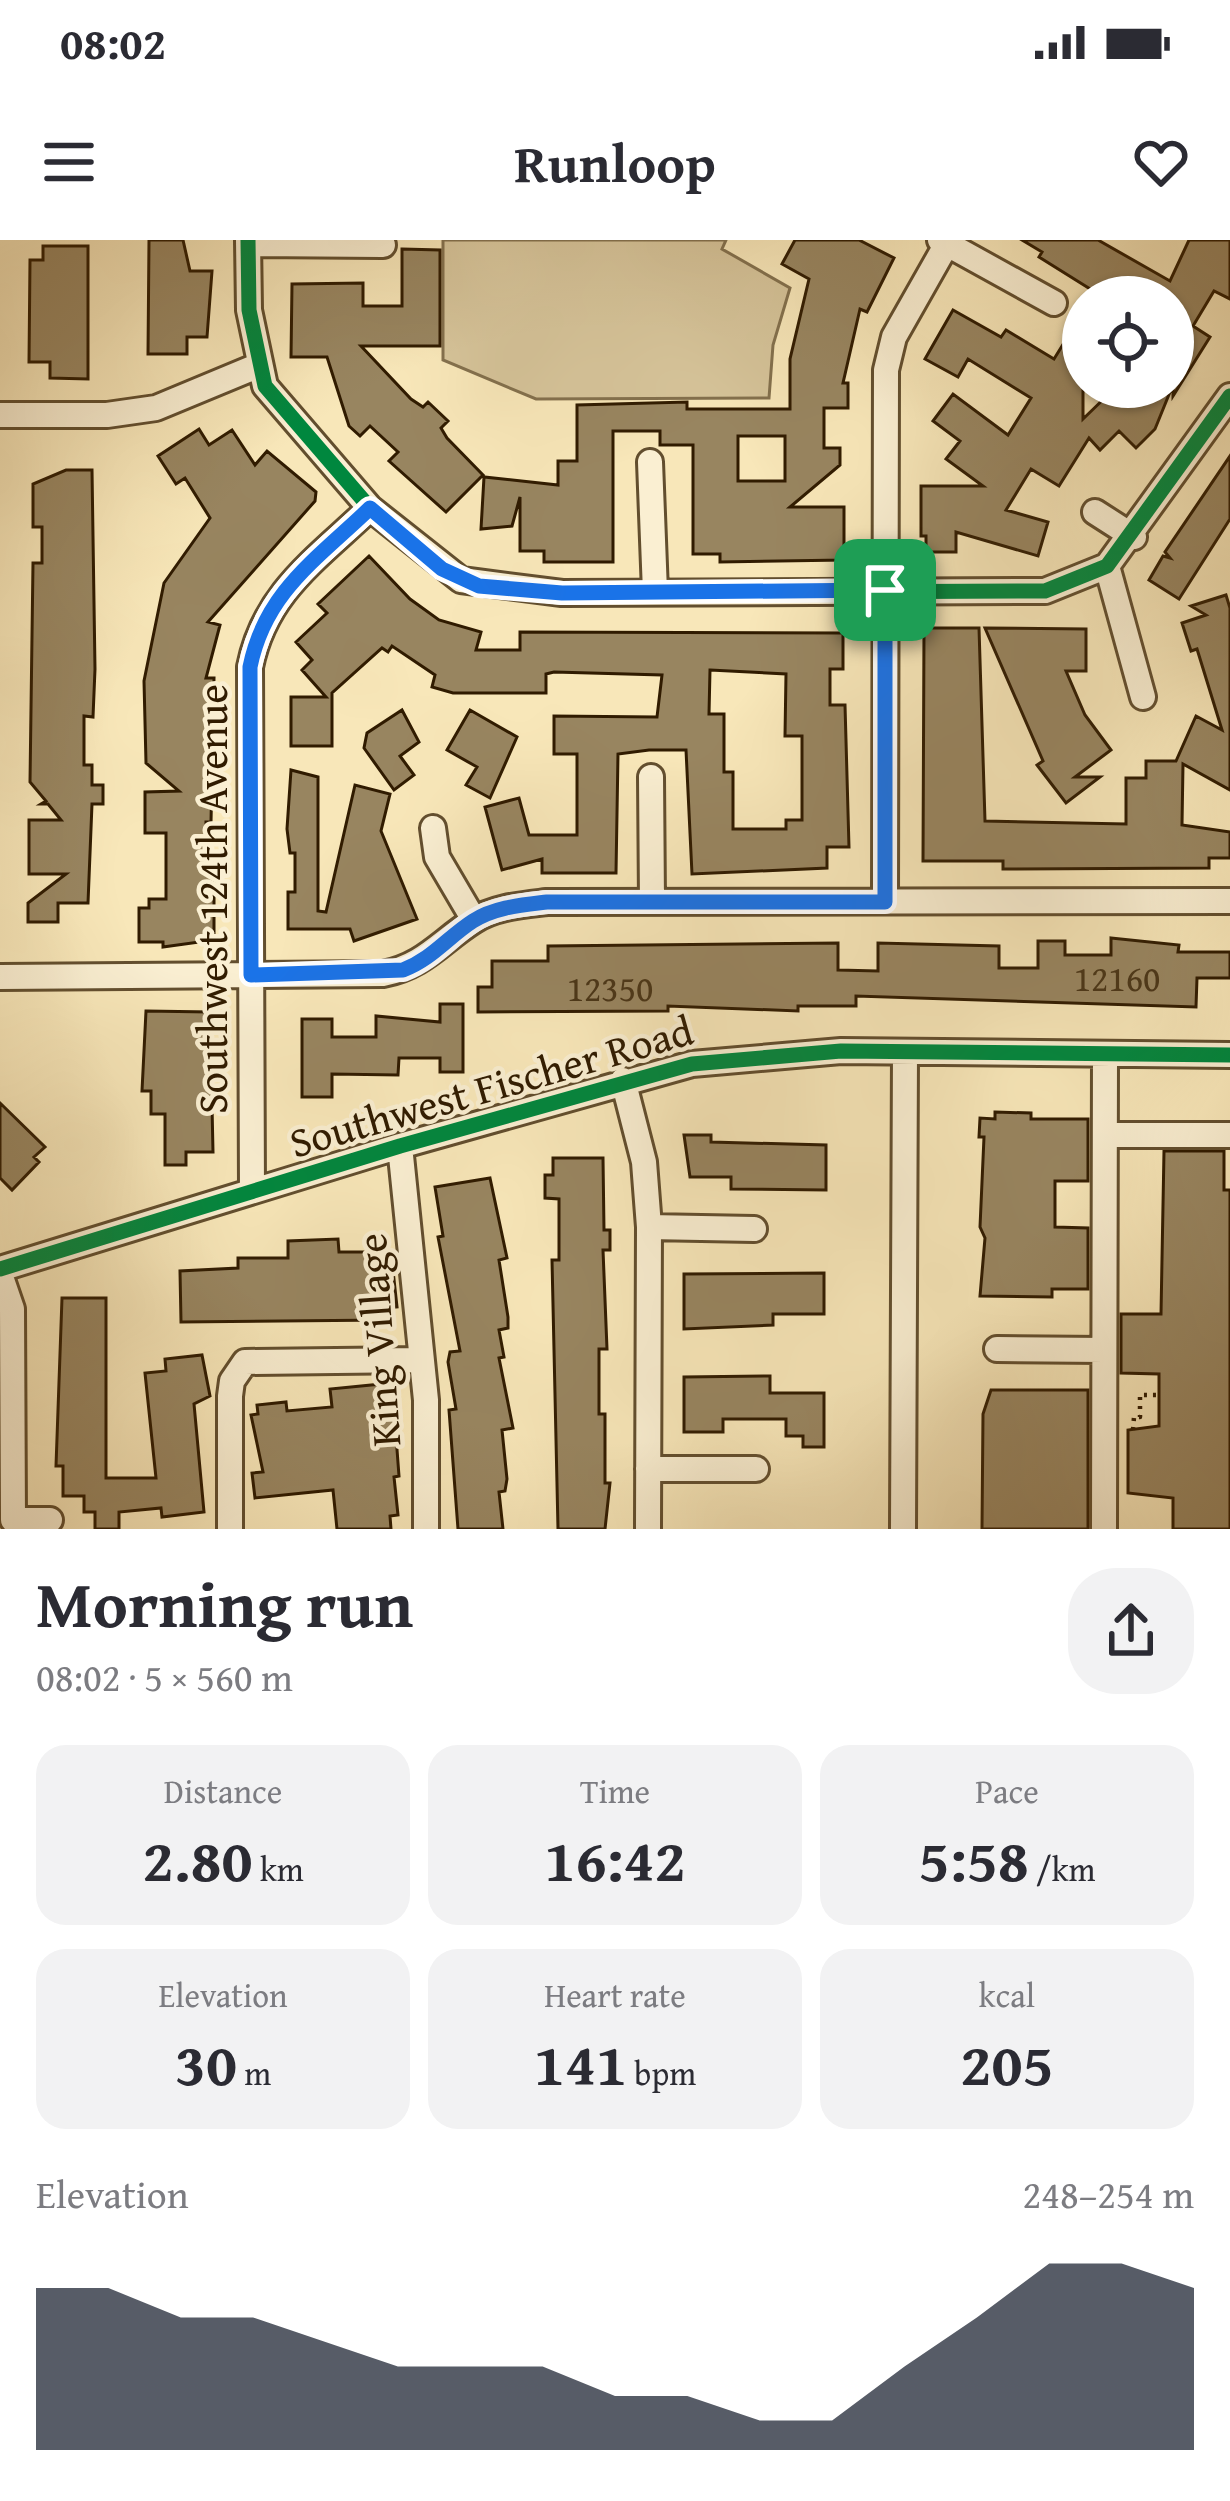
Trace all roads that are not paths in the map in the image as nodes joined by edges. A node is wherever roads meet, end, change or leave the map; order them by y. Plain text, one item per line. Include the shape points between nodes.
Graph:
1 (945, 241) edge
2 (248, 242) edge
3 (383, 245) dead end
4 (1054, 303) dead end
5 (257, 366) junction
6 (1229, 400) edge
7 (0, 415) edge
8 (650, 462) dead end
9 (370, 508) junction
10 (1095, 512) dead end
11 (1134, 537) junction
12 (1107, 566) junction
13 (885, 590) junction
14 (655, 592) junction
15 (1143, 697) dead end
16 (651, 777) dead end
17 (433, 828) dead end
18 (1230, 901) edge
19 (652, 902) junction
20 (885, 902) junction
21 (474, 920) junction
22 (251, 975) junction
23 (0, 976) edge
24 (905, 1053) junction
25 (1105, 1054) junction
26 (1230, 1055) edge
27 (623, 1080) junction
28 (1105, 1135) junction
29 (1230, 1136) edge
30 (400, 1146) junction
31 (252, 1191) junction
32 (649, 1227) junction
33 (754, 1229) dead end
34 (0, 1271) edge
35 (997, 1349) dead end
36 (1104, 1350) junction
37 (418, 1360) junction
38 (647, 1469) junction
39 (756, 1469) dead end
40 (7, 1520) edge
41 (50, 1520) dead end
42 (230, 1529) edge
43 (426, 1529) edge
44 (648, 1529) edge
45 (903, 1529) edge
46 (1104, 1529) edge

1 - 4 street
1 - 13 street via 894,337 886,370
2 - 3 street
2 - 5 street
5 - 7 street via 156,408
5 - 9 street via 308,443
6 - 11 street
8 - 14 street
9 - 14 street via 442,569 479,586
9 - 22 street, Southwest 124th Avenue via 277,598 258,628 250,667
10 - 11 street
11 - 12 street
12 - 13 street via 1045,591
12 - 15 street
13 - 14 street
13 - 20 street
16 - 19 street
17 - 21 street via 437,857
18 - 20 street
19 - 20 street
19 - 21 street via 547,902
21 - 22 street via 403,970
22 - 23 street
22 - 31 street, Southwest 124th Avenue
24 - 25 street, Southwest Fischer Road
24 - 27 street, Southwest Fischer Road via 735,1058
24 - 45 street
25 - 26 street, Southwest Fischer Road
25 - 28 street
27 - 30 street, Southwest Fischer Road
27 - 32 street via 644,1162
28 - 29 street
28 - 36 street
30 - 31 street, Southwest Fischer Road
30 - 37 street, King Village
31 - 34 street, Southwest Fischer Road
32 - 33 street
32 - 38 street
34 - 40 street via 11,1309
35 - 36 street
36 - 46 street
37 - 42 street via 255,1359 238,1370 230,1396
37 - 43 street, King Village via 426,1400
38 - 39 street
38 - 44 street
40 - 41 street

